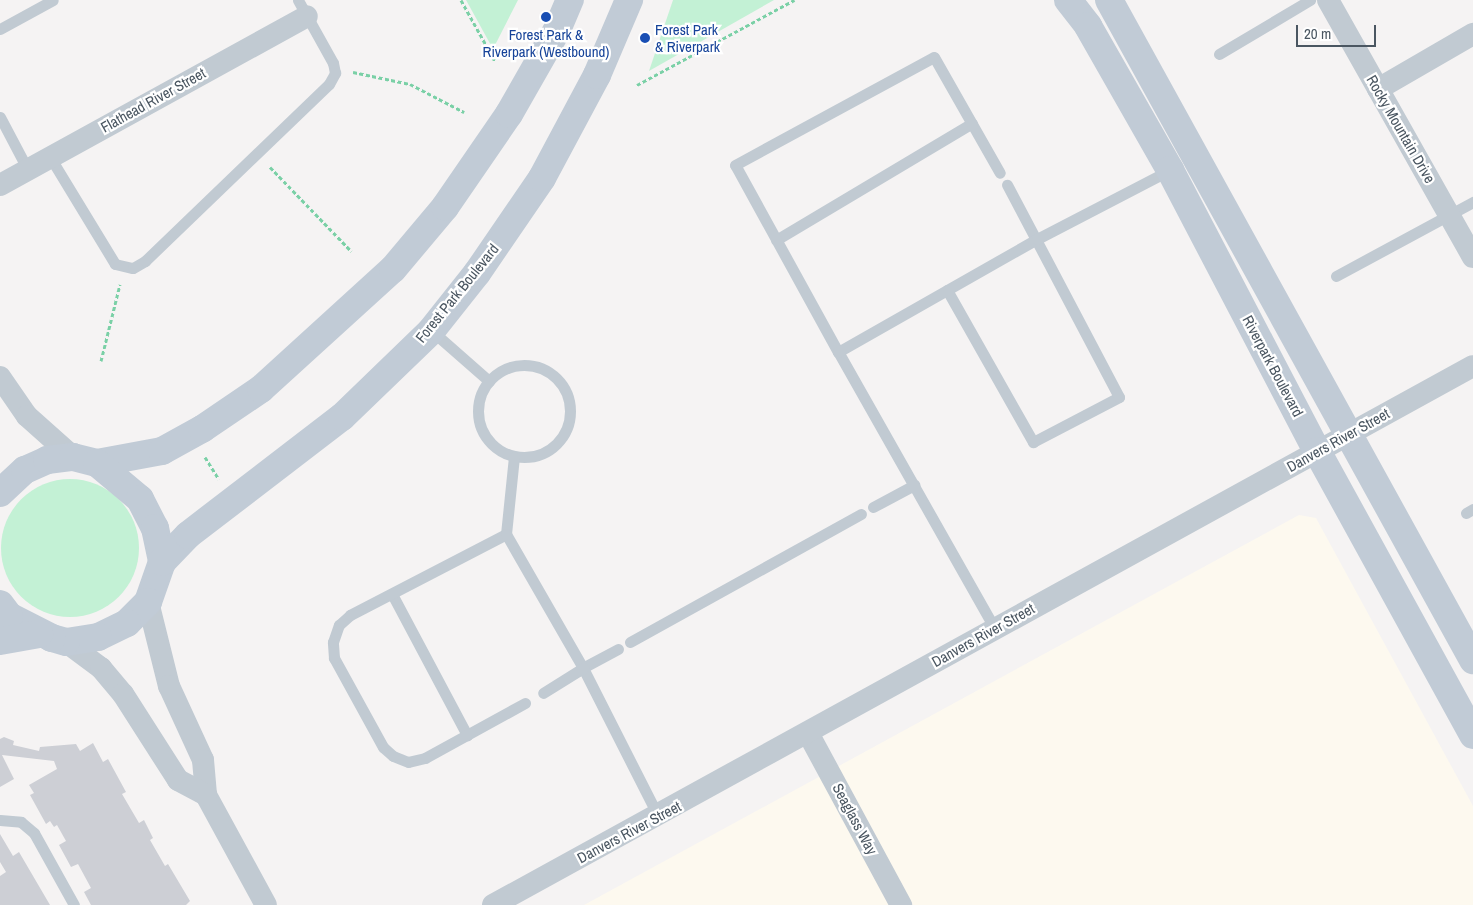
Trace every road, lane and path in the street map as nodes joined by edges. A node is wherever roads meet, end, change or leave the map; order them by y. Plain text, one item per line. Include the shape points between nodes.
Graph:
1 (53, 0) edge
2 (461, 0) edge
3 (570, 0) edge
4 (629, 0) edge
5 (794, 0) edge
6 (1068, 0) edge
7 (1110, 0) edge
8 (1310, 0) edge
9 (1328, 0) edge
10 (302, 8) edge
11 (0, 29) edge
12 (1473, 34) edge
13 (1219, 54) dead end
14 (495, 62) dead end
15 (347, 72) dead end
16 (636, 85) dead end
17 (1378, 89) junction
18 (464, 112) dead end
19 (0, 117) edge
20 (972, 123) junction
21 (257, 153) junction
22 (50, 157) junction
23 (28, 170) junction
24 (1170, 170) junction
25 (1000, 173) dead end
26 (0, 185) edge
27 (1007, 186) dead end
28 (1473, 202) edge
29 (1450, 215) junction
30 (1037, 239) junction
31 (776, 240) junction
32 (351, 251) dead end
33 (1473, 257) edge
34 (124, 268) junction
35 (1336, 276) dead end
36 (947, 290) junction
37 (431, 330) junction
38 (838, 352) junction
39 (101, 361) dead end
40 (1473, 366) edge
41 (0, 377) edge
42 (489, 380) junction
43 (1348, 433) junction
44 (200, 450) dead end
45 (1318, 451) junction
46 (514, 457) junction
47 (85, 460) junction
48 (914, 485) junction
49 (223, 486) dead end
50 (0, 493) edge
51 (873, 507) dead end
52 (861, 514) dead end
53 (506, 534) junction
54 (162, 562) junction
55 (392, 594) junction
56 (148, 602) junction
57 (0, 604) edge
58 (995, 628) junction
59 (39, 634) junction
60 (0, 641) edge
61 (66, 642) junction
62 (630, 642) dead end
63 (618, 649) dead end
64 (1473, 660) edge
65 (583, 668) junction
66 (543, 693) dead end
67 (526, 703) dead end
68 (808, 733) junction
69 (467, 735) junction
70 (1473, 735) edge
71 (206, 795) junction
72 (658, 816) junction
73 (0, 820) edge
74 (74, 905) edge
75 (266, 905) edge
76 (493, 905) edge
77 (901, 905) edge

1 - 11 lane
2 - 14 path
3 - 47 street via 509,114 445,207 386,276 261,389 202,429 162,451
4 - 37 street, Forest Park Boulevard via 597,75 542,178 477,273
5 - 16 path
6 - 24 street, Riverpark Boulevard via 1088,26
7 - 43 street
8 - 13 lane
9 - 17 street, Rocky Mountain Drive
10 - 21 lane via 335,73 329,84
10 - 22 street, Flathead River Street
12 - 17 street
15 - 18 path via 410,84
17 - 29 street, Rocky Mountain Drive
19 - 23 lane
20 - 25 lane
20 - 31 lane
20 - 31 lane via 934,57 735,165
21 - 32 path
21 - 34 lane via 145,261
22 - 23 street, Flathead River Street
22 - 34 lane via 108,256
23 - 26 street, Flathead River Street
24 - 30 lane
24 - 45 street, Riverpark Boulevard
27 - 30 lane
28 - 29 lane
29 - 33 street, Rocky Mountain Drive
29 - 35 lane
30 - 36 lane
30 - 36 lane via 1119,397 1033,442
31 - 38 lane
34 - 39 path
36 - 38 lane
37 - 42 lane
37 - 54 street, Forest Park Boulevard via 342,417 195,529
38 - 48 lane
40 - 43 street, Danvers River Street
41 - 47 street via 27,416
42 - 46 lane via 480,394 477,410 480,426 500,451
42 - 46 lane via 507,368 529,364 544,368 565,389 570,418 561,439 544,454
43 - 45 street, Danvers River Street
43 - 64 street
44 - 49 path
45 - 58 street, Danvers River Street
45 - 70 street, Riverpark Boulevard
46 - 53 lane
47 - 50 street via 40,463 25,470
47 - 54 street via 140,499 155,528
48 - 51 lane
48 - 58 lane
52 - 62 lane
53 - 55 lane
53 - 65 lane
54 - 56 street
55 - 69 lane
55 - 69 lane via 350,615 339,625 333,642 334,658 383,747 393,756 408,762 425,758
56 - 61 street via 127,623 98,637
56 - 71 street via 169,686 203,760
57 - 59 street via 9,616
58 - 68 street, Danvers River Street
59 - 60 street
59 - 61 street
61 - 71 street via 101,668 124,694 178,780
63 - 65 lane
65 - 66 lane
65 - 72 lane
67 - 69 lane
68 - 72 street, Danvers River Street
68 - 77 street, Seaglass Way
71 - 75 street
72 - 76 street, Danvers River Street
73 - 74 lane via 21,822 34,833

